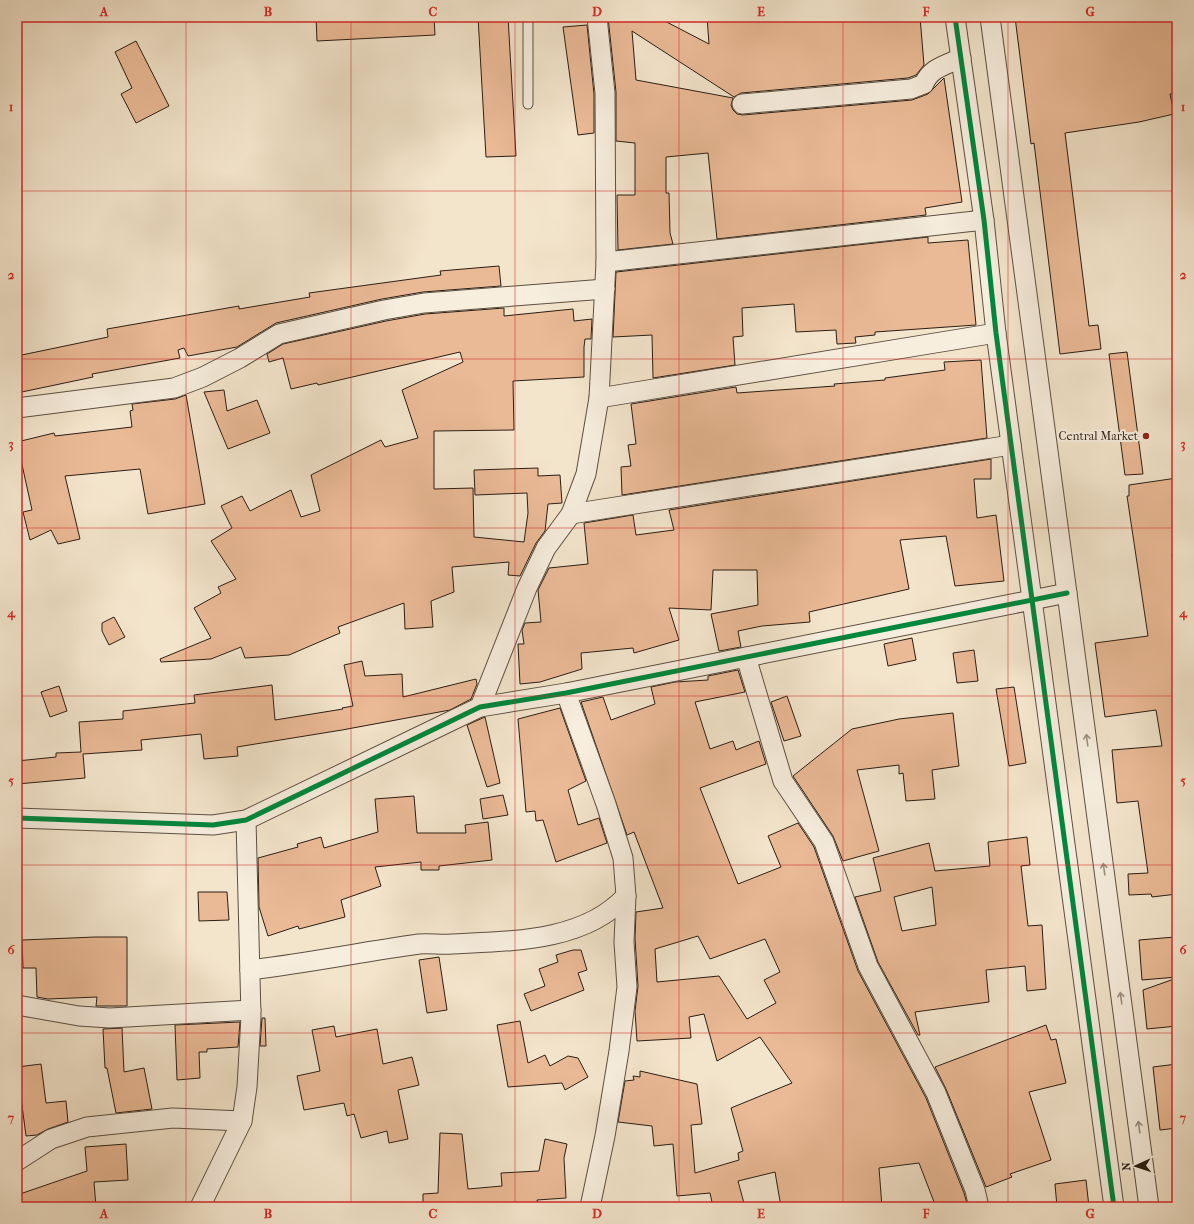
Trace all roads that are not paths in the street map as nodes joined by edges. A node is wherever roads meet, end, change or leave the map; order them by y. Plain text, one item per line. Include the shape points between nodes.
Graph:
1 (528, 17) edge
2 (598, 17) edge
3 (955, 17) edge
4 (990, 17) edge
5 (961, 58) junction
6 (528, 104) dead end
7 (742, 104) dead end
8 (984, 220) junction
9 (606, 262) junction
10 (604, 289) junction
11 (996, 333) junction
12 (599, 398) junction
13 (17, 408) edge
14 (1011, 445) junction
15 (571, 514) junction
16 (1067, 593) junction
17 (1032, 600) junction
18 (746, 657) junction
19 (566, 693) junction
20 (480, 707) junction
21 (17, 818) edge
22 (246, 820) junction
23 (626, 896) junction
24 (250, 970) junction
25 (17, 1005) edge
26 (251, 1010) junction
27 (242, 1121) junction
28 (17, 1161) edge
29 (200, 1207) edge
30 (590, 1207) edge
31 (979, 1207) edge
32 (1114, 1207) edge
33 (1149, 1207) edge

1 - 6 lane
2 - 9 street via 605,93
3 - 5 street
4 - 16 street
5 - 7 street via 933,70 924,84 911,89
5 - 8 street
8 - 9 street
8 - 11 street
9 - 10 street
10 - 12 street
10 - 13 street via 424,303 384,310 279,334 240,358 174,388
11 - 12 street
11 - 14 street
12 - 15 street via 586,474
14 - 15 street
14 - 17 street
15 - 20 street via 546,548 527,588
16 - 17 street
33 -> 16 street
17 - 18 street
17 - 32 street
18 - 19 street
18 - 31 street via 783,781 824,842 868,966 936,1093 975,1190
19 - 20 street
19 - 23 street via 623,858
20 - 22 street
21 - 22 street via 213,825
22 - 24 street
23 - 24 street via 615,908 593,922 515,941 421,944
23 - 30 street via 626,994 605,1136
24 - 26 street
25 - 26 street via 79,1016 110,1018
26 - 27 street via 247,1087
27 - 28 street via 173,1118 87,1127 51,1139
27 - 29 street

